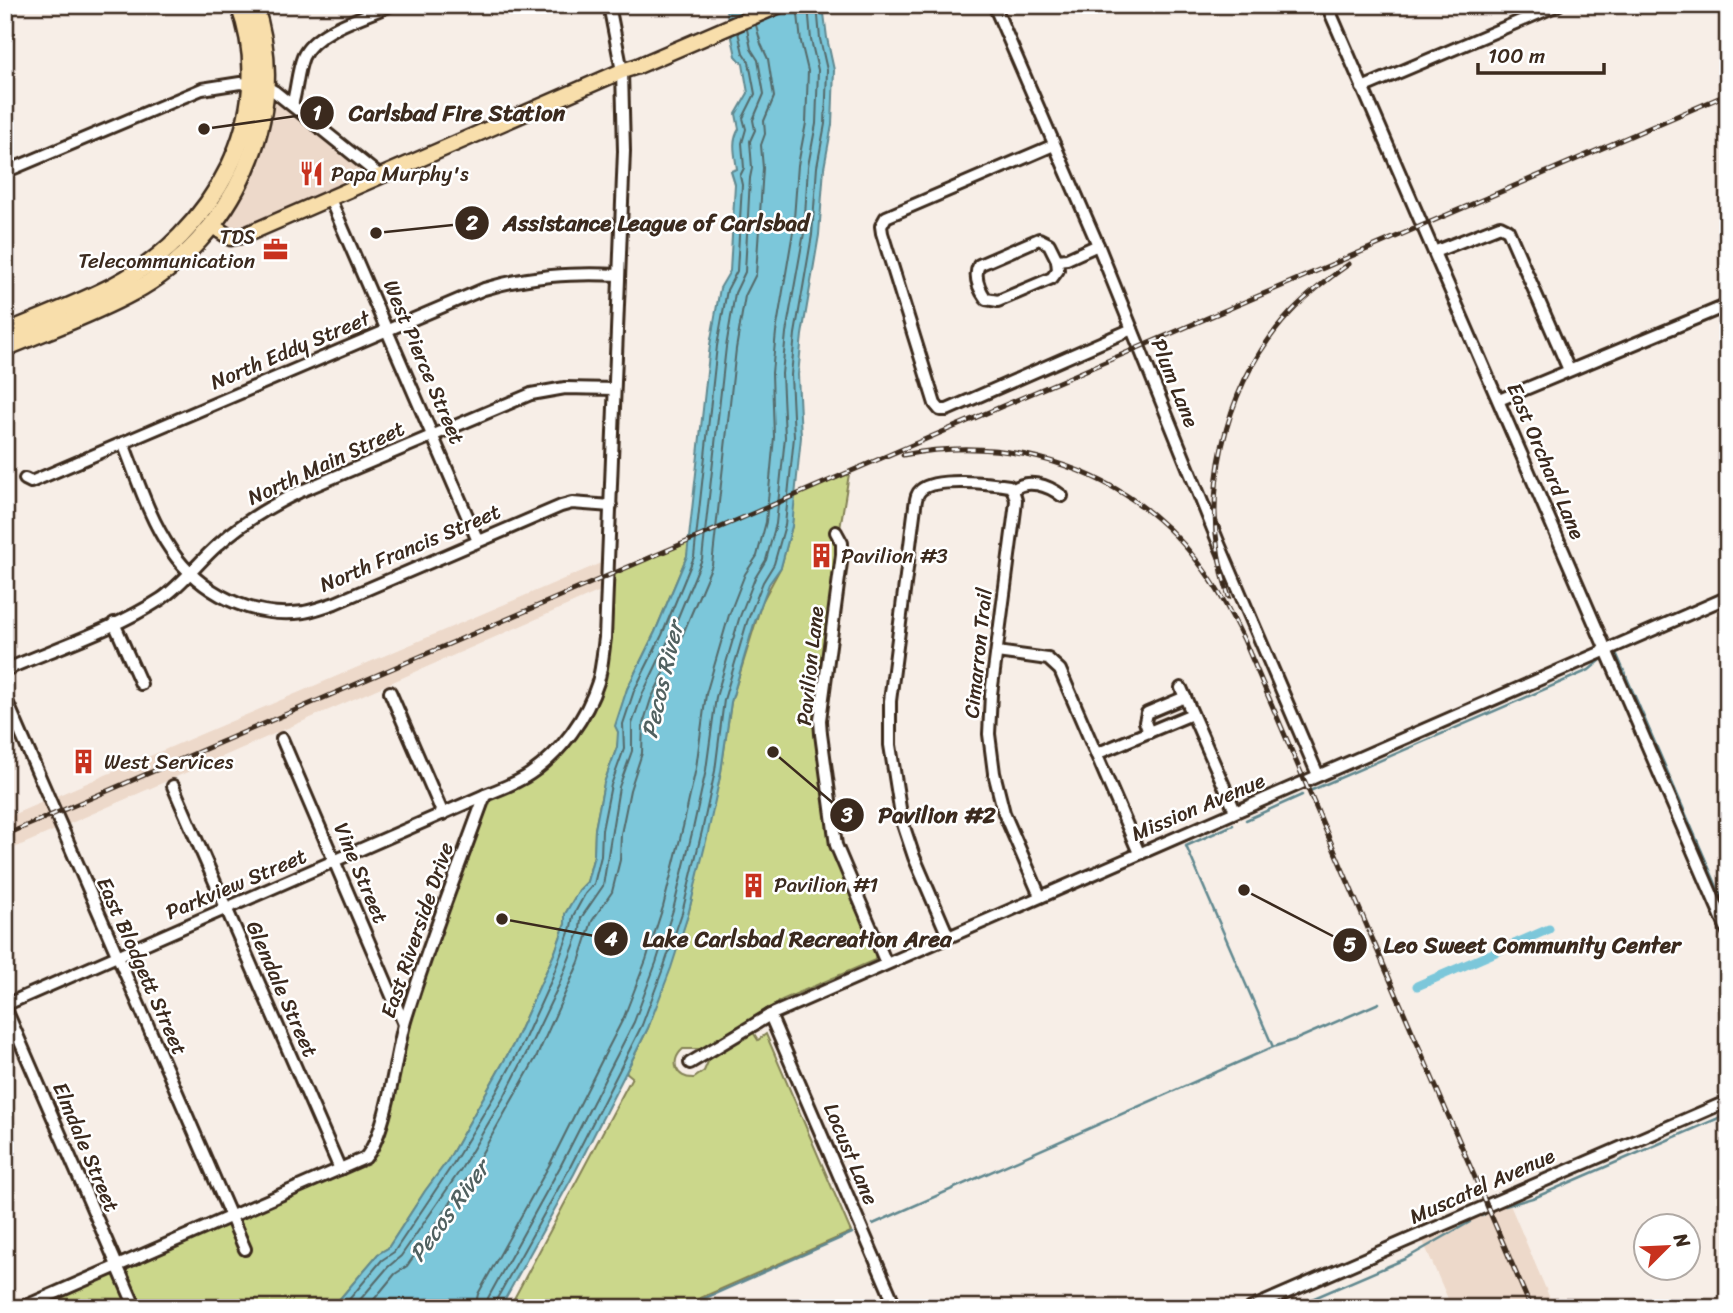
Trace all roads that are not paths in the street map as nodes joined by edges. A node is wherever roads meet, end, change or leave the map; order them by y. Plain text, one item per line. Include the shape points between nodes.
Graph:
1 (239, 5) edge
2 (254, 5) edge
3 (391, 5) edge
4 (609, 5) edge
5 (780, 5) edge
6 (994, 5) edge
7 (1326, 5) edge
8 (1559, 5) edge
9 (622, 71) junction
10 (259, 85) junction
11 (1362, 88) junction
12 (292, 105) junction
13 (1054, 145) junction
14 (5, 172) edge
15 (380, 176) junction
16 (330, 199) junction
17 (211, 225) junction
18 (181, 234) junction
19 (1098, 245) junction
20 (1433, 252) junction
21 (1057, 260) junction
22 (619, 275) junction
23 (1728, 305) edge
24 (386, 329) junction
25 (1132, 329) junction
26 (5, 333) edge
27 (5, 348) edge
28 (1569, 370) junction
29 (614, 388) junction
30 (1499, 400) junction
31 (432, 435) junction
32 (122, 443) junction
33 (25, 480) dead end
34 (1013, 491) junction
35 (1062, 496) dead end
36 (611, 506) junction
37 (836, 532) dead end
38 (478, 541) junction
39 (190, 573) junction
40 (1728, 597) edge
41 (114, 623) junction
42 (1606, 649) junction
43 (997, 652) junction
44 (5, 670) edge
45 (141, 684) dead end
46 (390, 692) dead end
47 (5, 697) edge
48 (1192, 714) junction
49 (1149, 732) junction
50 (282, 739) dead end
51 (1096, 754) junction
52 (1318, 775) junction
53 (173, 786) dead end
54 (485, 795) junction
55 (1235, 811) junction
56 (443, 814) junction
57 (1139, 853) junction
58 (335, 862) junction
59 (1040, 897) junction
60 (226, 909) junction
61 (1728, 932) edge
62 (948, 936) junction
63 (117, 956) junction
64 (886, 963) junction
65 (5, 1006) edge
66 (770, 1015) junction
67 (404, 1024) junction
68 (690, 1063) dead end
69 (1728, 1101) edge
70 (340, 1169) junction
71 (231, 1217) junction
72 (245, 1249) dead end
73 (117, 1266) junction
74 (133, 1302) dead end
75 (20, 1308) edge
76 (897, 1308) edge
77 (1251, 1308) edge

1 - 10 highway
2 - 10 highway via 265,49
3 - 12 street via 311,43 301,63
4 - 9 street
5 - 9 main road
6 - 13 street, Plum Lane
7 - 11 street, East Orchard Lane
8 - 11 street
9 - 15 main road
9 - 22 street
10 - 12 street
10 - 14 street via 217,86 190,93
10 - 17 highway via 259,130 249,164
10 - 18 highway via 229,170
11 - 20 street, East Orchard Lane
12 - 15 street
13 - 19 street, Plum Lane
13 - 25 street via 883,221 882,233 935,404 947,410
15 - 16 main road
16 - 17 main road via 238,238
16 - 24 street, West Pierce Street
17 - 18 highway
17 - 27 highway via 175,263 134,292
18 - 26 highway via 114,286
19 - 21 street
19 - 25 street, Plum Lane
20 - 28 street via 1488,229 1500,226 1508,230
20 - 30 street, East Orchard Lane
21 - 21 street via 1049,244 1035,240 984,261 976,268 976,280 986,299 998,302 1052,278 1058,270
22 - 24 street, North Eddy Street via 567,273 517,280 472,293
22 - 29 street
23 - 28 street
24 - 31 street, West Pierce Street
24 - 32 street, North Eddy Street
25 - 52 street, Plum Lane
28 - 30 street
29 - 31 street, North Main Street via 565,388 531,394
29 - 36 street
30 - 42 street, East Orchard Lane
31 - 38 street, West Pierce Street
31 - 39 street, North Main Street via 269,507 218,544
32 - 33 street, North Eddy Street via 31,482
32 - 39 street, North Francis Street via 170,549
34 - 35 street via 1019,485 1034,485
34 - 43 street, Cimarron Trail via 1016,500
34 - 62 street via 1009,486 977,482 935,485 920,490 915,506 890,701 890,745 905,831
36 - 38 street, North Francis Street via 572,503
36 - 54 street via 604,638 594,692 554,754 530,774
37 - 64 street, Pavilion Lane via 842,555 821,734 836,845
38 - 39 street, North Francis Street via 305,612 241,605
39 - 41 street, North Main Street via 159,600
40 - 42 street, Mission Avenue
41 - 44 street, North Main Street
41 - 45 street
42 - 52 street, Mission Avenue
42 - 61 street, East Orchard Lane
43 - 51 street via 1055,663
43 - 59 street, Cimarron Trail via 989,723 993,773 1004,813
46 - 56 street
47 - 63 street, East Blodgett Street
48 - 49 street
48 - 49 street via 1183,692 1147,713
48 - 55 street
49 - 51 street
50 - 58 street, Vine Street
51 - 57 street
52 - 55 street, Mission Avenue
53 - 60 street, Glendale Street
54 - 56 street, Parkview Street
54 - 67 street, East Riverside Drive
55 - 57 street, Mission Avenue
56 - 58 street, Parkview Street
57 - 59 street, Mission Avenue
58 - 60 street, Parkview Street
58 - 67 street, Vine Street
59 - 62 street, Mission Avenue
60 - 63 street, Parkview Street
60 - 70 street, Glendale Street
62 - 64 street, Mission Avenue
63 - 65 street, Parkview Street
63 - 71 street, East Blodgett Street
64 - 66 street, Mission Avenue
65 - 73 street, Elmdale Street
66 - 68 street, Mission Avenue
66 - 76 street, Locust Lane
67 - 70 street, East Riverside Drive via 377,1139 365,1158
69 - 77 street, Muscatel Avenue
70 - 71 street, East Riverside Drive
71 - 72 street, East Blodgett Street
71 - 73 street, East Riverside Drive
73 - 74 street, Elmdale Street
73 - 75 street, East Riverside Drive

